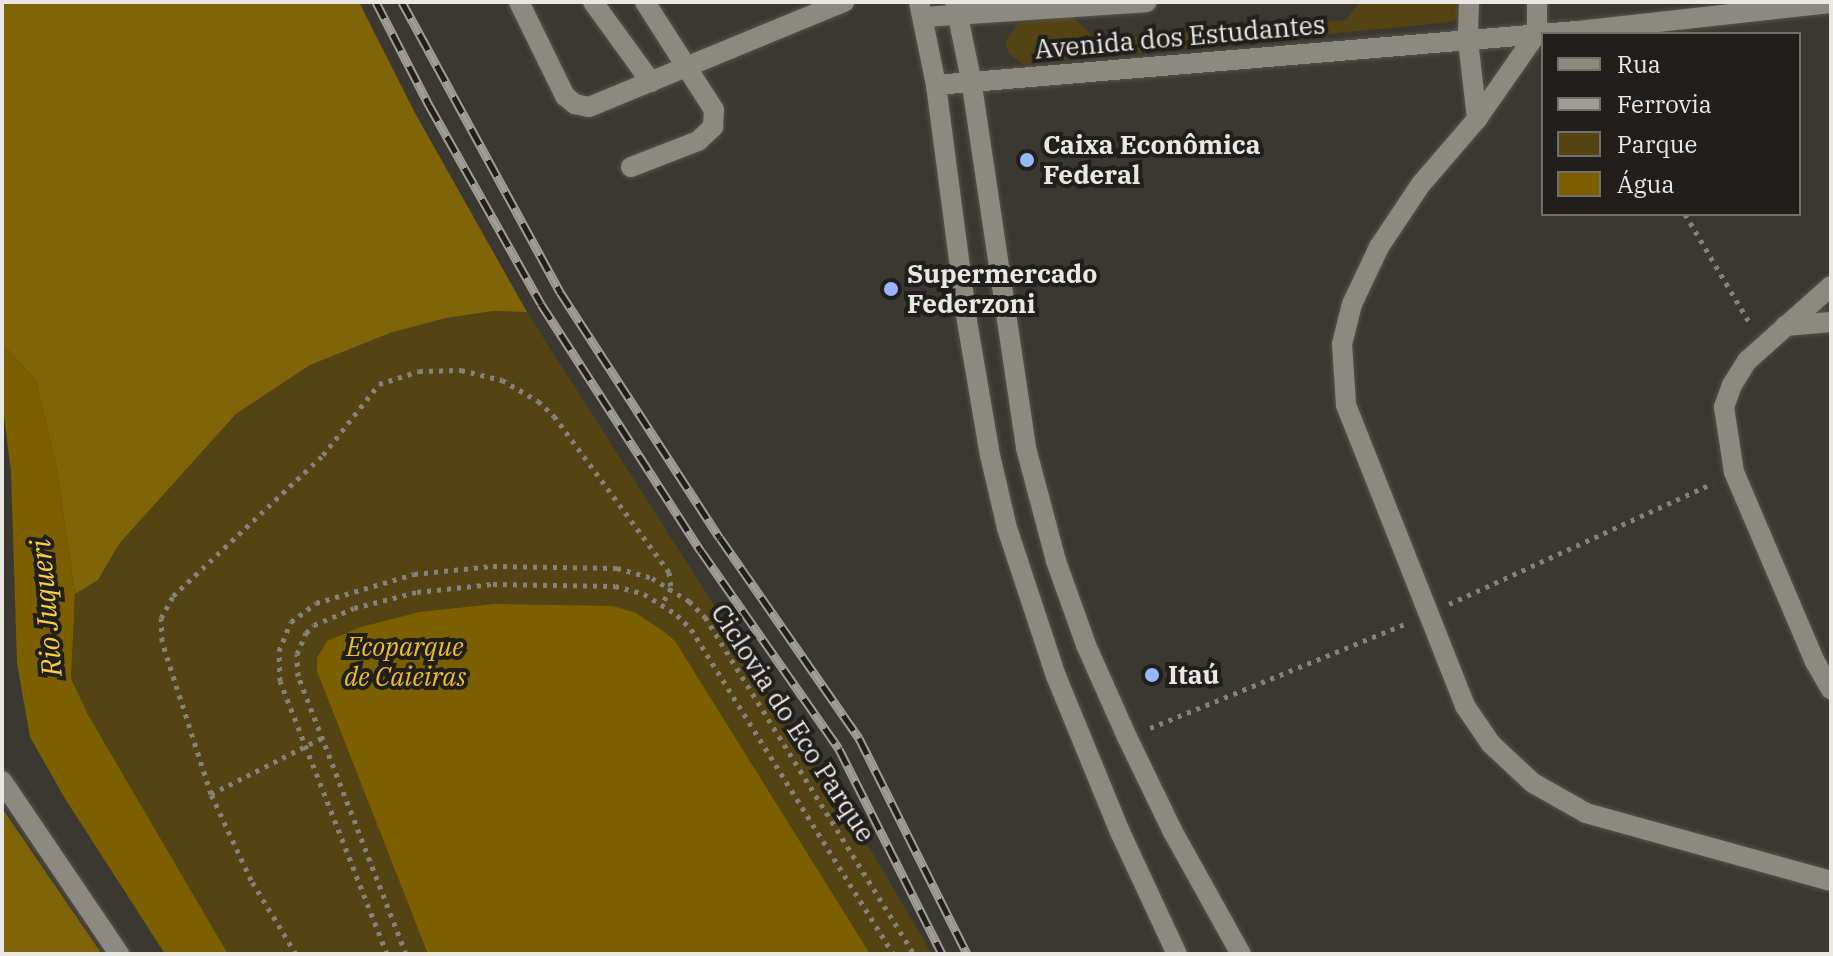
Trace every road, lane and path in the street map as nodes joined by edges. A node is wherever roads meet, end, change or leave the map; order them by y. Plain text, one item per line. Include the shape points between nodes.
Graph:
1 (519, 2) edge
2 (593, 2) edge
3 (645, 2) edge
4 (844, 2) edge
5 (1146, 2) edge
6 (1469, 2) edge
7 (1537, 2) edge
8 (1831, 3) edge
9 (957, 9) edge
10 (921, 10) edge
11 (1547, 32) edge
12 (1537, 33) junction
13 (1541, 33) edge
14 (1468, 40) junction
15 (687, 67) junction
16 (971, 79) junction
17 (651, 82) junction
18 (936, 85) junction
19 (1477, 119) junction
20 (631, 167) dead end
21 (1686, 216) edge
22 (1831, 286) edge
23 (1831, 322) edge
24 (1785, 326) junction
25 (1764, 346) junction
26 (671, 588) junction
27 (662, 604) junction
28 (1831, 689) edge
29 (322, 738) junction
30 (306, 747) junction
31 (2, 781) edge
32 (211, 794) junction
33 (1831, 881) edge
34 (119, 954) edge
35 (296, 954) edge
36 (387, 954) edge
37 (406, 954) edge
38 (893, 954) edge
39 (914, 954) edge
40 (1177, 954) edge
41 (1241, 954) edge

1 - 17 street via 556,80 575,104 589,107
2 - 17 street
3 - 15 street
4 - 15 street
5 - 9 street, Avenida dos Estudantes
6 - 14 street
7 - 12 street
8 - 11 street, Avenida dos Estudantes
9 - 10 street, Avenida dos Estudantes
9 - 16 street
10 - 18 street
12 - 13 street, Avenida dos Estudantes
12 - 14 street, Avenida dos Estudantes
12 - 19 street
14 - 16 street, Avenida dos Estudantes
14 - 19 street
15 - 17 street
15 - 20 street via 714,110 713,127 698,141
16 - 18 street, Avenida dos Estudantes
16 - 41 street via 1026,448 1056,561 1127,737
18 - 40 street via 967,321 1007,528 1056,676
19 - 33 street via 1421,184 1379,247 1352,304 1342,344 1346,405 1465,706 1491,744 1533,783 1586,813
21 - 25 path
22 - 24 street
23 - 24 street
24 - 25 street
25 - 28 street via 1732,385 1724,407 1726,436 1740,487
26 - 27 path
26 - 30 path, Ciclovia do Eco Parque via 617,568 493,566 414,574 316,603 291,622 278,666
26 - 32 path via 669,572 554,416 521,389 481,373 440,369 379,384 298,482 166,606 161,618 162,641
26 - 39 path, Ciclovia do Eco Parque via 705,617
27 - 29 path via 615,586 493,584 417,592 324,619 306,633 296,665
27 - 38 path via 691,629
29 - 30 path
29 - 37 path
30 - 32 path
30 - 36 path, Ciclovia do Eco Parque
31 - 34 street
32 - 35 path via 245,868

